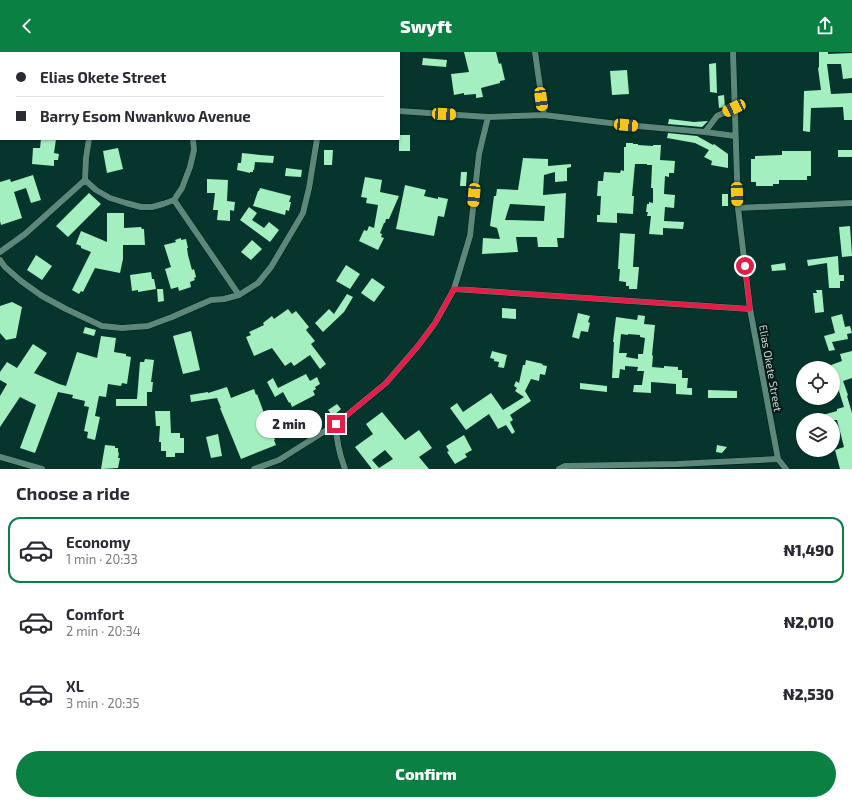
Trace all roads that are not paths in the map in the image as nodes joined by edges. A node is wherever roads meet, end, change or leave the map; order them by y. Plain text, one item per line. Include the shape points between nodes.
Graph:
1 (535, 52) edge
2 (733, 52) edge
3 (734, 108) junction
4 (400, 110) edge
5 (544, 115) junction
6 (488, 117) junction
7 (705, 132) junction
8 (735, 136) junction
9 (88, 140) edge
10 (193, 140) edge
11 (317, 140) edge
12 (85, 180) junction
13 (174, 200) junction
14 (852, 203) edge
15 (738, 208) junction
16 (0, 252) edge
17 (0, 260) edge
18 (454, 289) junction
19 (239, 295) junction
20 (750, 309) junction
21 (336, 424) junction
22 (0, 457) edge
23 (778, 459) junction
24 (676, 467) edge
25 (42, 469) edge
26 (254, 469) edge
27 (344, 469) edge
28 (559, 469) edge
29 (786, 469) edge

1 - 5 street
2 - 3 street, Elias Okete Street
3 - 7 street via 717,116
3 - 8 street, Elias Okete Street
4 - 6 street
5 - 6 street
5 - 7 street
6 - 18 street via 479,154 470,236
7 - 8 street
8 - 15 street, Elias Okete Street
9 - 12 street
10 - 13 street via 194,150 190,167
11 - 19 street via 310,188 303,213 271,267 258,283
12 - 13 street via 110,198 141,207 152,207
12 - 16 street via 25,234
13 - 19 street
14 - 15 street
15 - 20 street, Elias Okete Street
17 - 19 street via 4,267 42,296 102,326 148,326 211,300
18 - 20 street
18 - 21 street via 435,323 386,383
20 - 23 street, Elias Okete Street
21 - 26 street via 279,460
21 - 27 street via 338,451
22 - 25 street
23 - 24 street
23 - 29 street, Elias Okete Street
24 - 28 street via 565,466

